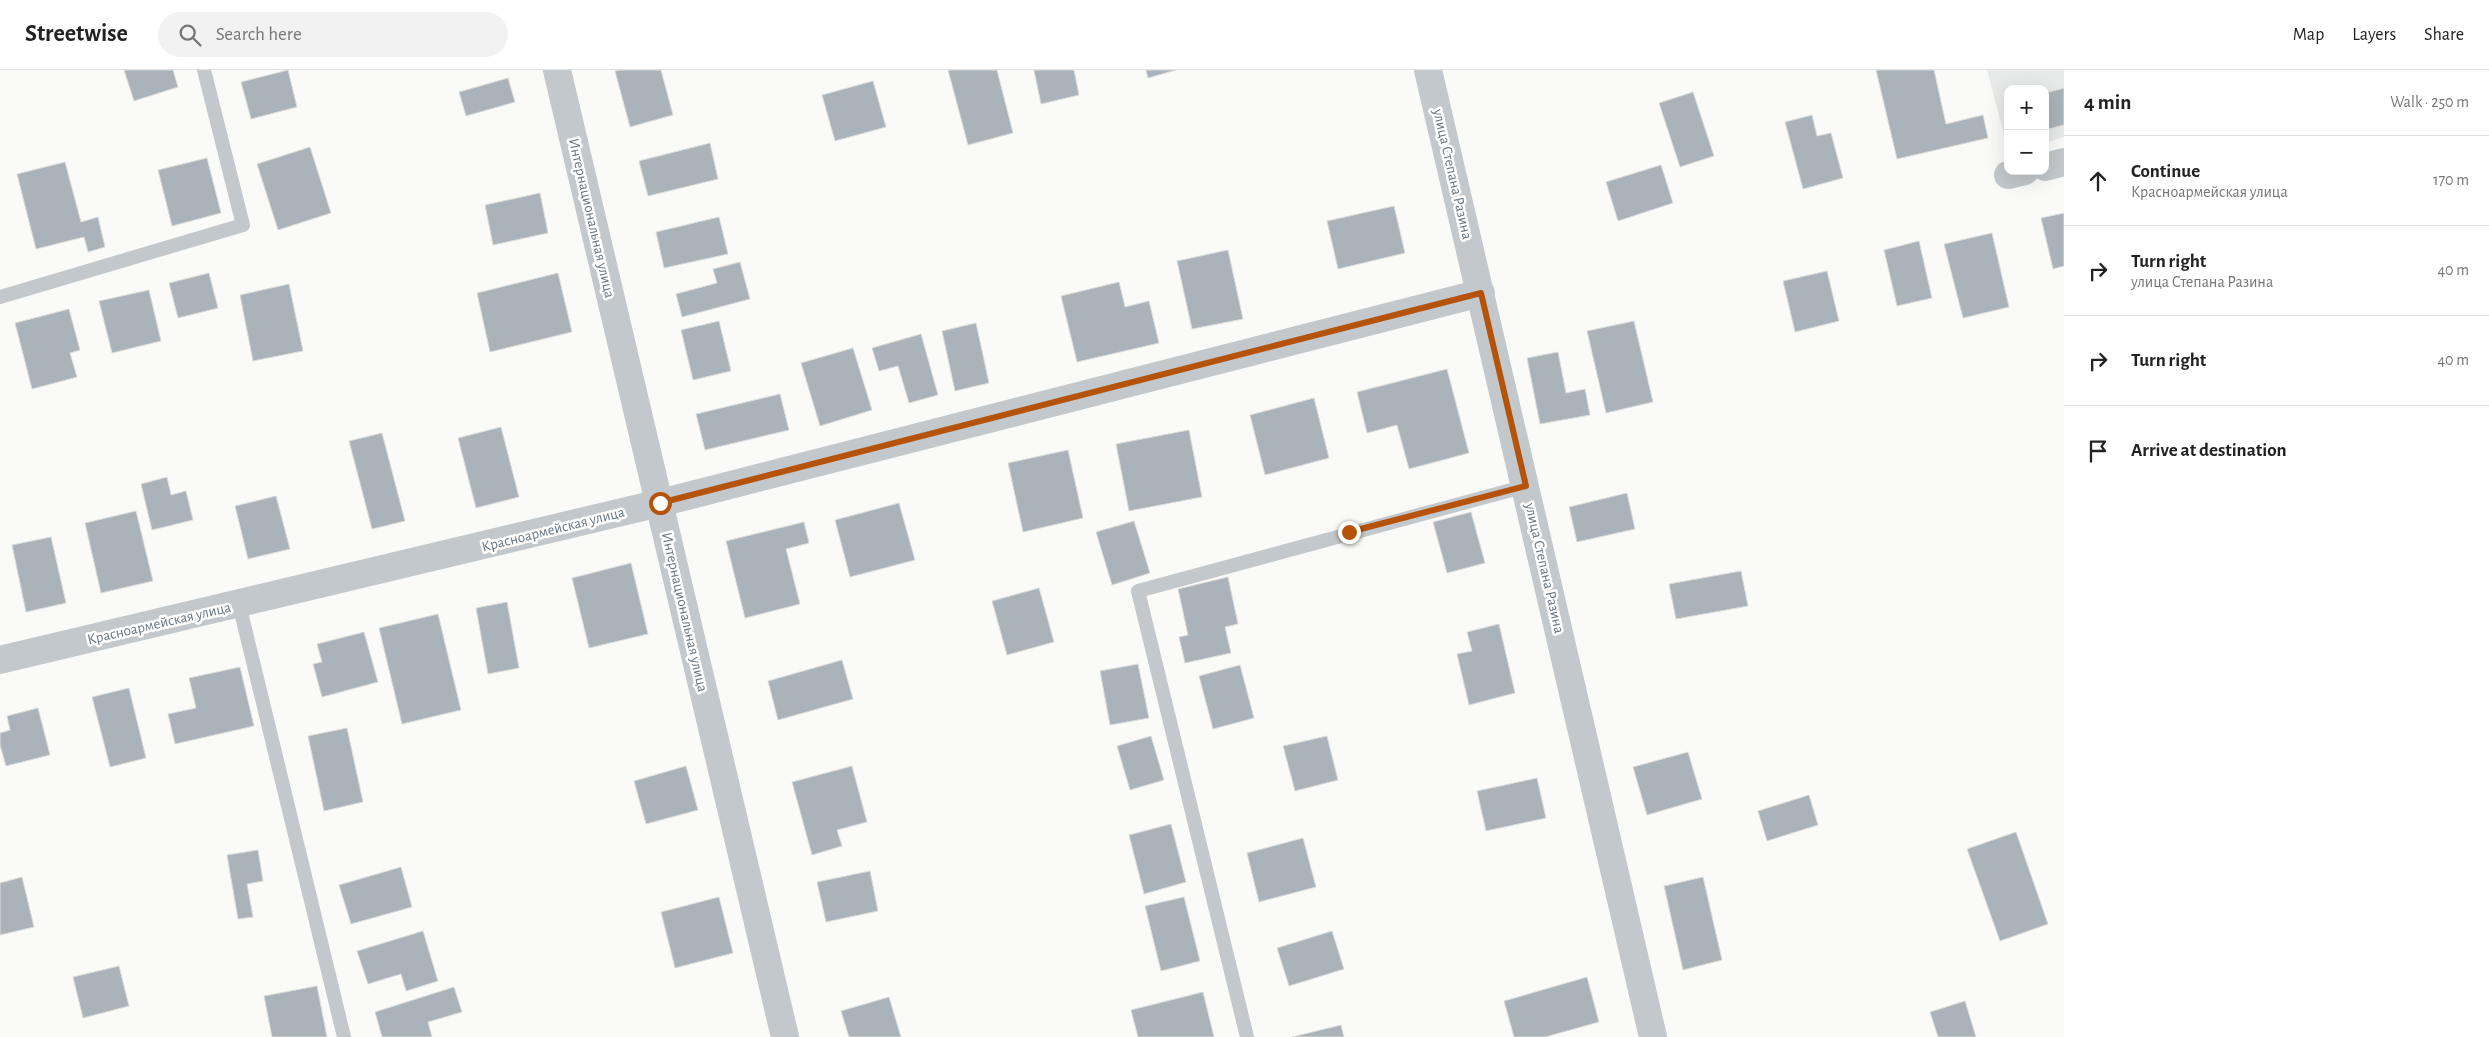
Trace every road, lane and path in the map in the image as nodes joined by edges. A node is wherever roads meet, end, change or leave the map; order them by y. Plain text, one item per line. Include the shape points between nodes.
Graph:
1 (204, 70) edge
2 (557, 70) edge
3 (1428, 70) edge
4 (2064, 162) edge
5 (2049, 165) edge
6 (1481, 293) junction
7 (0, 297) edge
8 (1526, 486) junction
9 (660, 503) junction
10 (239, 604) junction
11 (0, 660) edge
12 (344, 1037) edge
13 (786, 1037) edge
14 (1247, 1037) edge
15 (1654, 1037) edge

1 - 7 lane via 243,225
2 - 9 street, Интернациональная улица
3 - 6 street, улица Степана Разина
4 - 5 street
6 - 8 street, улица Степана Разина
6 - 9 street, Красноармейская улица
8 - 14 lane via 1138,591
8 - 15 street, улица Степана Разина
9 - 10 street, Красноармейская улица
9 - 13 street, Интернациональная улица
10 - 11 street, Красноармейская улица
10 - 12 lane

